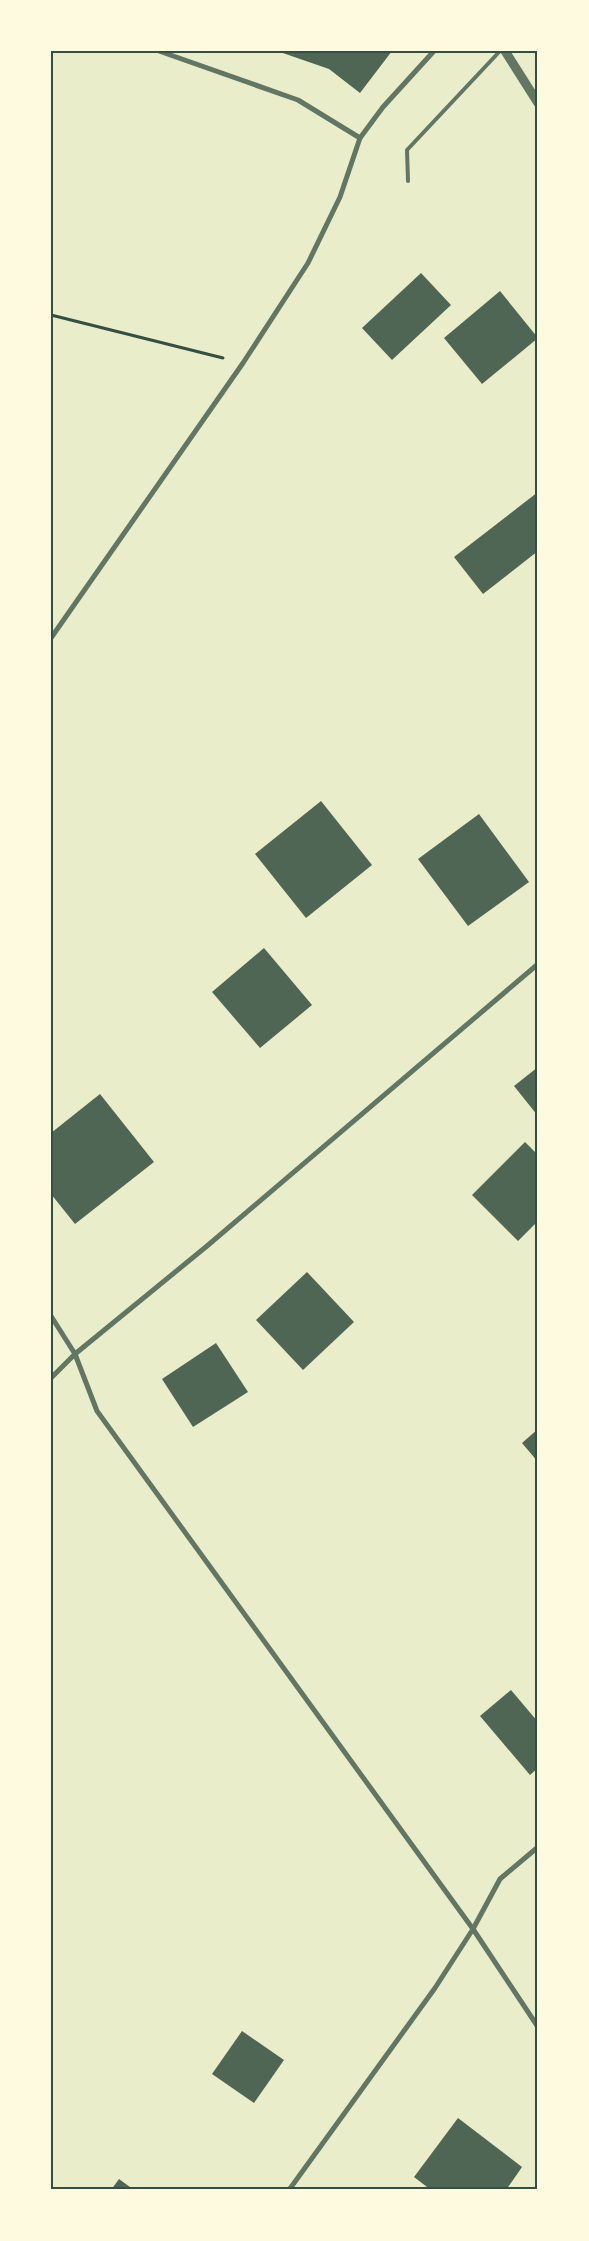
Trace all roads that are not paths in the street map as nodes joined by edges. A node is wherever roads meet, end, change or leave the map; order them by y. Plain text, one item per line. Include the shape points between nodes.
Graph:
1 (158, 51) edge
2 (434, 51) edge
3 (500, 51) edge
4 (505, 51) edge
5 (538, 103) edge
6 (360, 138) junction
7 (408, 180) dead end
8 (51, 638) edge
9 (538, 964) edge
10 (51, 1316) edge
11 (76, 1354) junction
12 (51, 1378) edge
13 (538, 1847) edge
14 (473, 1929) junction
15 (538, 2027) edge
16 (289, 2190) edge

1 - 6 street via 298,100
2 - 6 street via 383,107
3 - 7 lane via 407,150
4 - 5 street
6 - 8 street via 340,197 308,263 244,363
9 - 11 street
10 - 11 street
11 - 12 street
11 - 14 street via 97,1411
13 - 14 street via 500,1879
14 - 15 street
14 - 16 street via 435,1988

